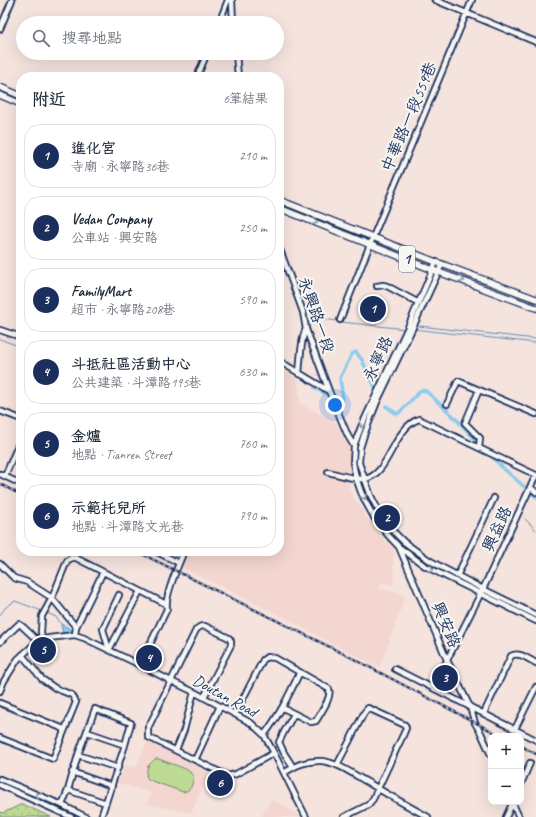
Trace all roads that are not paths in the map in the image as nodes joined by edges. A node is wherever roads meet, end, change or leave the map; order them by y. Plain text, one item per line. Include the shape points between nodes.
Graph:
1 (12, 0) edge
2 (228, 0) edge
3 (232, 0) edge
4 (435, 0) edge
5 (472, 0) edge
6 (467, 13) junction
7 (222, 16) edge
8 (233, 16) edge
9 (0, 29) edge
10 (536, 42) edge
11 (204, 60) edge
12 (237, 60) edge
13 (199, 72) edge
14 (238, 72) edge
15 (0, 87) edge
16 (16, 94) edge
17 (0, 95) edge
18 (16, 102) edge
19 (284, 202) edge
20 (284, 210) edge
21 (373, 237) junction
22 (370, 244) junction
23 (284, 261) edge
24 (439, 263) junction
25 (436, 271) junction
26 (377, 286) dead end
27 (536, 299) edge
28 (419, 302) junction
29 (536, 308) edge
30 (340, 320) dead end
31 (306, 329) junction
32 (0, 330) edge
33 (16, 335) edge
34 (284, 364) edge
35 (299, 374) junction
36 (478, 390) junction
37 (329, 391) junction
38 (447, 404) dead end
39 (0, 411) edge
40 (536, 414) edge
41 (16, 417) edge
42 (354, 446) junction
43 (360, 448) junction
44 (479, 448) junction
45 (16, 450) edge
46 (328, 472) dead end
47 (0, 474) edge
48 (536, 475) edge
49 (5, 476) junction
50 (356, 478) junction
51 (364, 479) junction
52 (16, 482) edge
53 (530, 487) junction
54 (536, 492) edge
55 (494, 498) dead end
56 (404, 542) junction
57 (399, 547) junction
58 (165, 556) edge
59 (182, 556) edge
60 (180, 563) junction
61 (0, 564) edge
62 (103, 572) junction
63 (457, 576) junction
64 (140, 591) junction
65 (481, 592) junction
66 (119, 595) dead end
67 (52, 598) junction
68 (166, 604) junction
69 (536, 615) edge
70 (536, 621) edge
71 (76, 627) junction
72 (75, 636) junction
73 (40, 641) junction
74 (0, 642) edge
75 (109, 650) junction
76 (22, 655) junction
77 (447, 660) junction
78 (536, 663) edge
79 (140, 665) junction
80 (395, 669) dead end
81 (300, 672) junction
82 (2, 680) edge
83 (171, 681) junction
84 (536, 687) edge
85 (433, 688) junction
86 (0, 691) edge
87 (194, 692) junction
88 (204, 697) junction
89 (0, 703) edge
90 (220, 706) junction
91 (283, 708) junction
92 (470, 708) junction
93 (484, 713) junction
94 (235, 714) junction
95 (294, 714) junction
96 (64, 729) junction
97 (515, 729) junction
98 (86, 732) junction
99 (264, 735) junction
100 (0, 738) edge
101 (536, 740) edge
102 (125, 745) junction
103 (488, 748) edge
104 (176, 750) junction
105 (274, 753) junction
106 (78, 755) junction
107 (195, 760) junction
108 (530, 763) dead end
109 (337, 765) junction
110 (293, 767) junction
111 (118, 768) junction
112 (72, 772) junction
113 (284, 773) junction
114 (524, 777) edge
115 (0, 779) edge
116 (0, 785) edge
117 (112, 786) junction
118 (378, 789) junction
119 (68, 790) junction
120 (106, 803) junction
121 (62, 805) junction
122 (511, 805) edge
123 (513, 805) edge
124 (71, 817) edge
125 (86, 817) edge
126 (101, 817) edge
127 (306, 817) edge
128 (344, 817) edge
129 (428, 817) edge
130 (506, 817) edge
131 (519, 817) edge

1 - 9 street
2 - 7 street
3 - 8 street
4 - 6 street
5 - 6 street, 中華路一段559巷
6 - 10 street
6 - 21 street, 中華路一段559巷
11 - 13 street
12 - 14 street
15 - 16 main road
17 - 18 main road
19 - 21 main road, 1
20 -> 22 main road, 1
21 - 22 street, 中華路一段559巷
21 - 24 main road, 1
22 - 25 main road, 1
22 - 30 street, 中華路一段559巷
23 - 31 street, 永興路一段 via 303,312
24 - 25 street, 永寧路
24 - 27 main road, 1
25 - 28 street, 永寧路
25 -> 29 main road, 1
25 - 43 street, 永寧路 via 377,402
26 - 28 street via 387,286
28 -> 42 street, 永寧路
31 - 35 street
31 - 37 street, 永興路一段
32 - 33 street
34 - 35 street
35 - 37 street
36 - 38 street via 458,381
36 - 40 street
36 - 44 street via 465,423 480,438
37 - 42 street, 興安路
39 - 41 street
42 - 43 street
42 - 50 street, 興安路 via 353,463
43 - 51 street via 359,463
44 - 48 street
44 - 51 street via 419,419 412,421 400,434 380,470
45 - 49 street
46 - 50 street
47 - 49 street
48 - 53 street, 興益路
49 - 52 street
50 - 51 street
50 -> 57 street, 興安路 via 375,519
51 - 56 street via 390,528
53 - 54 street
53 - 65 street, 興益路
55 - 63 street
56 - 57 street
56 - 63 street
57 -> 65 street via 425,566
57 - 77 street, 興安路
58 - 60 street
59 - 60 street
60 - 68 street
61 - 67 street via 14,578 27,582
62 - 64 street
62 - 67 street via 76,558 71,558 67,561
62 - 71 street
63 - 65 street
64 - 68 street
64 - 75 street
65 - 69 street
65 - 70 street
65 - 77 street, 興益路
66 - 75 street via 103,629
67 - 71 street
67 - 73 street via 42,616
68 - 79 street via 167,609
71 - 72 street
72 - 73 street via 59,636
72 - 75 street, Doutan Road
73 - 74 street via 19,624
73 - 76 street
75 - 79 street, Doutan Road
76 - 82 street
76 - 96 street via 42,679 75,699
77 - 85 street, 興益路
77 - 92 street, 興安路
78 - 93 street via 518,654 511,656
79 - 83 street, Doutan Road
80 - 85 street
81 - 91 street
81 - 94 street via 275,658 266,657
81 - 95 street via 329,689 330,694 316,721 311,722
82 - 86 street
83 - 87 street, Doutan Road
83 - 88 street via 196,630 200,626 205,626 229,638 231,645
83 - 104 street via 148,728 148,737
84 - 97 street
85 - 92 street
87 - 88 street, Doutan Road
87 - 104 street
88 - 90 street, Doutan Road
89 - 96 street
90 - 94 street, Doutan Road
90 - 107 street
91 - 95 street
91 - 99 street
92 - 93 street
92 - 103 street, 興安路
93 - 97 street
94 - 99 street, Doutan Road via 251,723
95 - 110 street via 279,742
96 - 100 street via 53,759
97 - 101 street
98 - 102 street
98 - 102 street via 95,709 131,722
98 - 106 street
99 - 105 street, Doutan Road
102 - 111 street
104 - 107 street
105 - 107 street via 228,776
105 - 113 street, Doutan Road
106 - 111 street
106 - 112 street
108 - 114 street
109 - 110 street via 323,761 308,761
109 - 118 street
109 - 118 street via 368,708 405,725 404,733
110 - 113 street
111 - 117 street
112 - 117 street
112 - 119 street
113 - 127 street, Doutan Road
121 -> 115 street
116 - 124 street
117 - 120 street
118 - 128 street via 368,805
118 - 129 street
119 - 120 street
119 - 121 street
120 - 126 street
121 - 125 street
122 - 130 street
123 - 131 street

